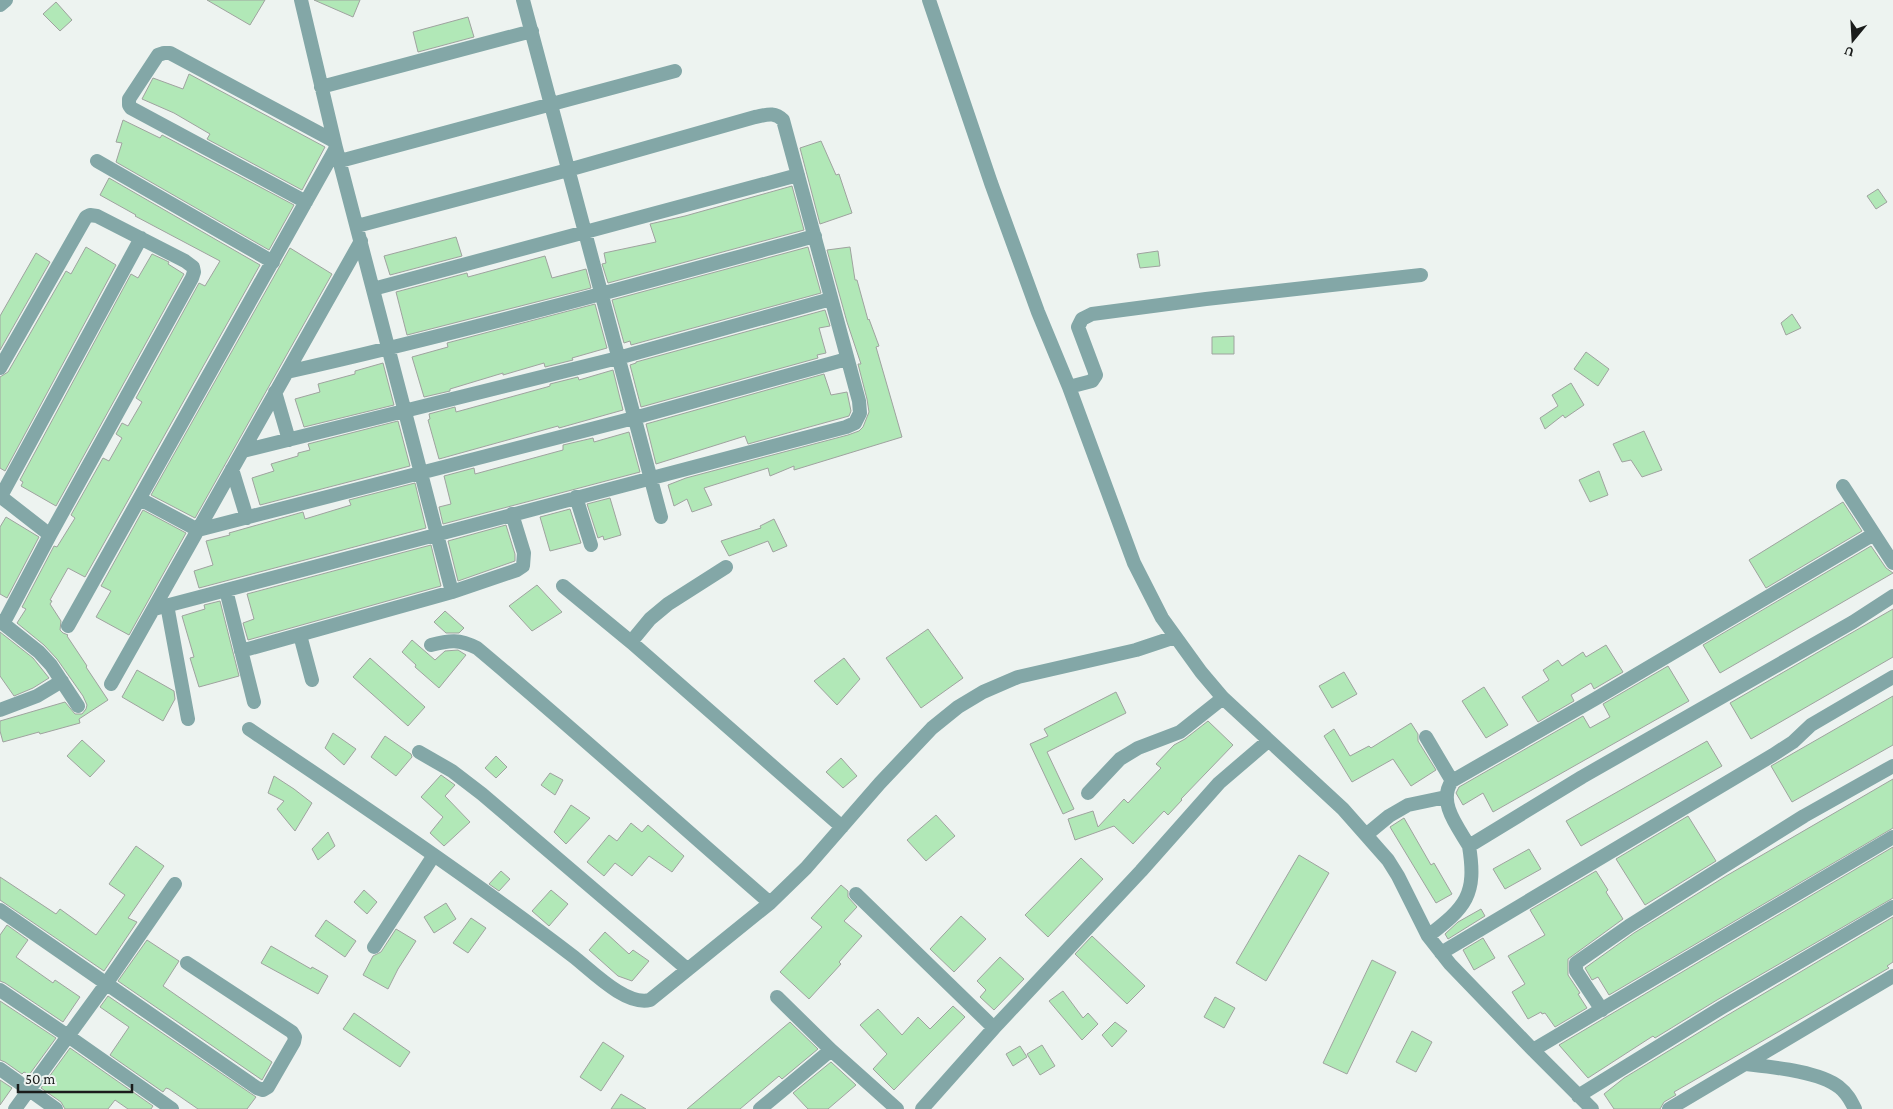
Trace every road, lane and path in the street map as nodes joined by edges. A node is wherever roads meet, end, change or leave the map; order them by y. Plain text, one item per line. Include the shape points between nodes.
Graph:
1 (6, 0) edge
2 (301, 0) edge
3 (523, 0) edge
4 (929, 0) edge
5 (0, 5) edge
6 (532, 31) junction
7 (675, 71) dead end
8 (321, 87) junction
9 (551, 104) junction
10 (337, 150) junction
11 (97, 161) dead end
12 (568, 170) junction
13 (798, 175) junction
14 (306, 202) junction
15 (357, 226) junction
16 (585, 232) junction
17 (814, 236) junction
18 (141, 238) junction
19 (361, 241) junction
20 (273, 262) junction
21 (1421, 275) dead end
22 (373, 289) junction
23 (601, 294) junction
24 (831, 299) junction
25 (389, 349) junction
26 (618, 358) junction
27 (847, 360) junction
28 (0, 368) edge
29 (287, 372) junction
30 (1069, 388) junction
31 (275, 392) junction
32 (405, 412) junction
33 (634, 418) junction
34 (289, 440) junction
35 (242, 451) junction
36 (232, 469) junction
37 (422, 473) junction
38 (650, 478) junction
39 (1843, 486) dead end
40 (0, 497) edge
41 (576, 497) junction
42 (140, 499) junction
43 (512, 514) junction
44 (661, 517) dead end
45 (247, 518) junction
46 (198, 530) junction
47 (438, 534) junction
48 (1874, 534) junction
49 (50, 535) junction
50 (591, 545) dead end
51 (1893, 563) edge
52 (726, 567) dead end
53 (563, 586) dead end
54 (226, 590) junction
55 (452, 592) junction
56 (1893, 596) edge
57 (160, 607) junction
58 (2, 623) edge
59 (68, 626) dead end
60 (300, 635) junction
61 (1175, 637) junction
62 (631, 642) junction
63 (430, 645) dead end
64 (241, 651) junction
65 (1893, 678) edge
66 (312, 680) dead end
67 (62, 681) junction
68 (111, 684) dead end
69 (0, 696) edge
70 (254, 702) dead end
71 (1215, 704) junction
72 (78, 706) dead end
73 (6, 708) edge
74 (188, 718) dead end
75 (249, 729) dead end
76 (1426, 737) dead end
77 (1260, 747) junction
78 (419, 752) dead end
79 (1893, 766) edge
80 (1452, 781) junction
81 (1088, 793) dead end
82 (1446, 797) junction
83 (842, 826) junction
84 (1366, 834) junction
85 (1893, 837) edge
86 (1469, 846) junction
87 (434, 855) junction
88 (175, 884) dead end
89 (856, 894) dead end
90 (770, 903) junction
91 (1893, 907) edge
92 (0, 910) edge
93 (1428, 936) junction
94 (374, 946) dead end
95 (1441, 953) junction
96 (188, 963) dead end
97 (687, 969) junction
98 (1893, 976) edge
99 (106, 984) junction
100 (0, 990) edge
101 (777, 997) dead end
102 (1602, 1010) junction
103 (994, 1028) junction
104 (68, 1036) junction
105 (831, 1050) junction
106 (1533, 1050) junction
107 (1745, 1064) junction
108 (0, 1069) edge
109 (29, 1090) junction
110 (1578, 1096) junction
111 (16, 1109) edge
112 (56, 1109) edge
113 (172, 1109) edge
114 (760, 1109) edge
115 (896, 1109) edge
116 (923, 1109) edge
117 (1592, 1109) edge
118 (1669, 1109) edge
119 (1855, 1109) edge

1 - 5 street
2 - 8 street
3 - 6 street
4 - 30 street via 991,183
6 - 8 street
6 - 9 street
7 - 9 street
8 - 10 street
9 - 10 street
9 - 12 street
10 - 14 street
10 - 14 street via 170,53 158,55 130,99 131,108
10 - 15 street
11 - 20 street
12 - 13 street via 772,114 783,120
12 - 15 street
12 - 16 street
13 - 16 street
13 - 17 street
14 - 20 street
15 - 19 street
16 - 22 street
16 - 23 street
17 - 23 street
17 - 24 street
18 - 28 street via 97,216 86,217
18 - 40 street
18 - 49 street via 185,261 194,267 194,272
19 - 22 street
19 - 29 street
20 - 42 street
21 - 30 street via 1092,314 1082,319 1078,328 1096,375 1092,381
22 - 25 street
23 - 25 street
23 - 26 street
24 - 26 street
24 - 27 street
25 - 29 street
25 - 32 street
26 - 32 street
26 - 33 street
27 - 33 street
27 - 38 street via 860,413 855,423
29 - 31 street
30 - 61 street via 1134,563
31 - 34 street
31 - 35 street
32 - 34 street
32 - 37 street
33 - 37 street
33 - 38 street
34 - 35 street
35 - 36 street
36 - 45 street
36 - 46 street
37 - 45 street
37 - 47 street
38 - 41 street
38 - 44 street
39 - 48 street
40 - 49 street
41 - 43 street
41 - 50 street
42 - 46 street
42 - 59 street
43 - 47 street
43 - 55 street via 524,553 523,566
45 - 46 street
46 - 57 street
47 - 54 street
47 - 55 street
48 - 51 street
48 - 80 street
49 - 58 street
52 - 62 street via 668,604
53 - 62 street
54 - 57 street
54 - 64 street
55 - 60 street
56 - 86 street
57 - 68 street
57 - 74 street
58 - 67 street via 39,652
60 - 64 street
60 - 66 street
61 - 71 street via 1201,672
61 - 83 street via 1136,650 1018,677 983,692 932,728
62 - 83 street
63 - 90 street via 451,640 477,648
64 - 70 street
65 - 95 street via 1810,725 1773,756
67 - 72 street
67 - 73 street via 37,696
69 - 73 street
71 - 77 street
71 - 81 street via 1180,732 1138,748 1120,759
75 - 87 street
76 - 80 street
77 - 84 street via 1343,809
77 - 103 street via 1219,782 1141,871
78 - 97 street via 482,794
79 - 102 street via 1804,816 1576,963 1576,971
80 - 82 street
82 - 84 street via 1408,805
82 - 86 street via 1447,806
83 - 90 street
84 - 93 street via 1398,876
85 - 102 street
86 - 93 street via 1472,864 1469,895 1459,910
87 - 94 street
87 - 97 street via 631,999 650,1000
88 - 99 street
89 - 103 street
90 - 97 street
91 - 110 street
92 - 99 street
93 - 95 street
95 - 106 street
96 - 99 street via 292,1032 294,1042 268,1087 263,1090 257,1088
98 - 107 street
99 - 104 street
100 - 104 street
101 - 105 street
102 - 106 street
103 - 116 street
104 - 109 street
104 - 113 street
105 - 114 street
105 - 115 street
106 - 110 street
107 - 118 street
107 - 119 street via 1808,1073 1838,1086 1850,1098
108 - 109 street
109 - 111 street
109 - 112 street
110 - 117 street

